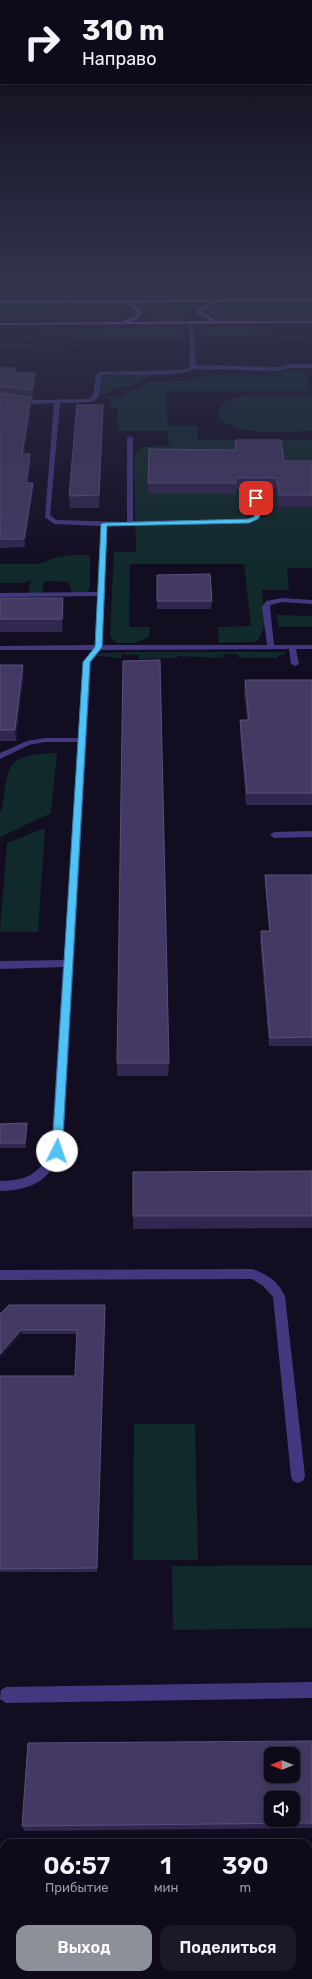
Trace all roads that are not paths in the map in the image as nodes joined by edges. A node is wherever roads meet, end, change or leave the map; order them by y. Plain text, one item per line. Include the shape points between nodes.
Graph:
1 (97, 383) edge
2 (0, 397) edge
3 (57, 403) junction
4 (130, 438) dead end
5 (256, 498) dead end
6 (130, 523) junction
7 (104, 524) junction
8 (101, 594) junction
9 (0, 595) edge
10 (312, 602) edge
11 (98, 647) junction
12 (292, 647) junction
13 (312, 647) edge
14 (0, 648) edge
15 (271, 648) junction
16 (295, 664) dead end
17 (82, 740) junction
18 (0, 756) edge
19 (312, 834) edge
20 (274, 835) dead end
21 (69, 963) junction
22 (0, 964) edge
23 (0, 1186) edge
24 (0, 1275) edge
25 (298, 1476) dead end
26 (312, 1690) edge
27 (6, 1694) dead end

1 - 3 lane via 94,399
2 - 3 lane
3 - 7 lane via 47,516 54,522
4 - 6 lane
5 - 6 lane via 258,514 249,521
6 - 7 lane
7 - 8 lane
8 - 9 lane
8 - 11 lane
10 - 15 lane via 282,600 269,603 266,607
11 - 14 lane
11 - 15 lane
11 - 17 lane via 87,662
12 - 13 lane
12 - 15 lane
12 - 16 lane
17 - 18 lane via 45,740 27,743
17 - 21 lane
19 - 20 lane
21 - 22 lane
21 - 23 lane via 57,1151 49,1168 36,1180 18,1186
24 - 25 lane via 252,1274 273,1285 279,1296
26 - 27 lane

